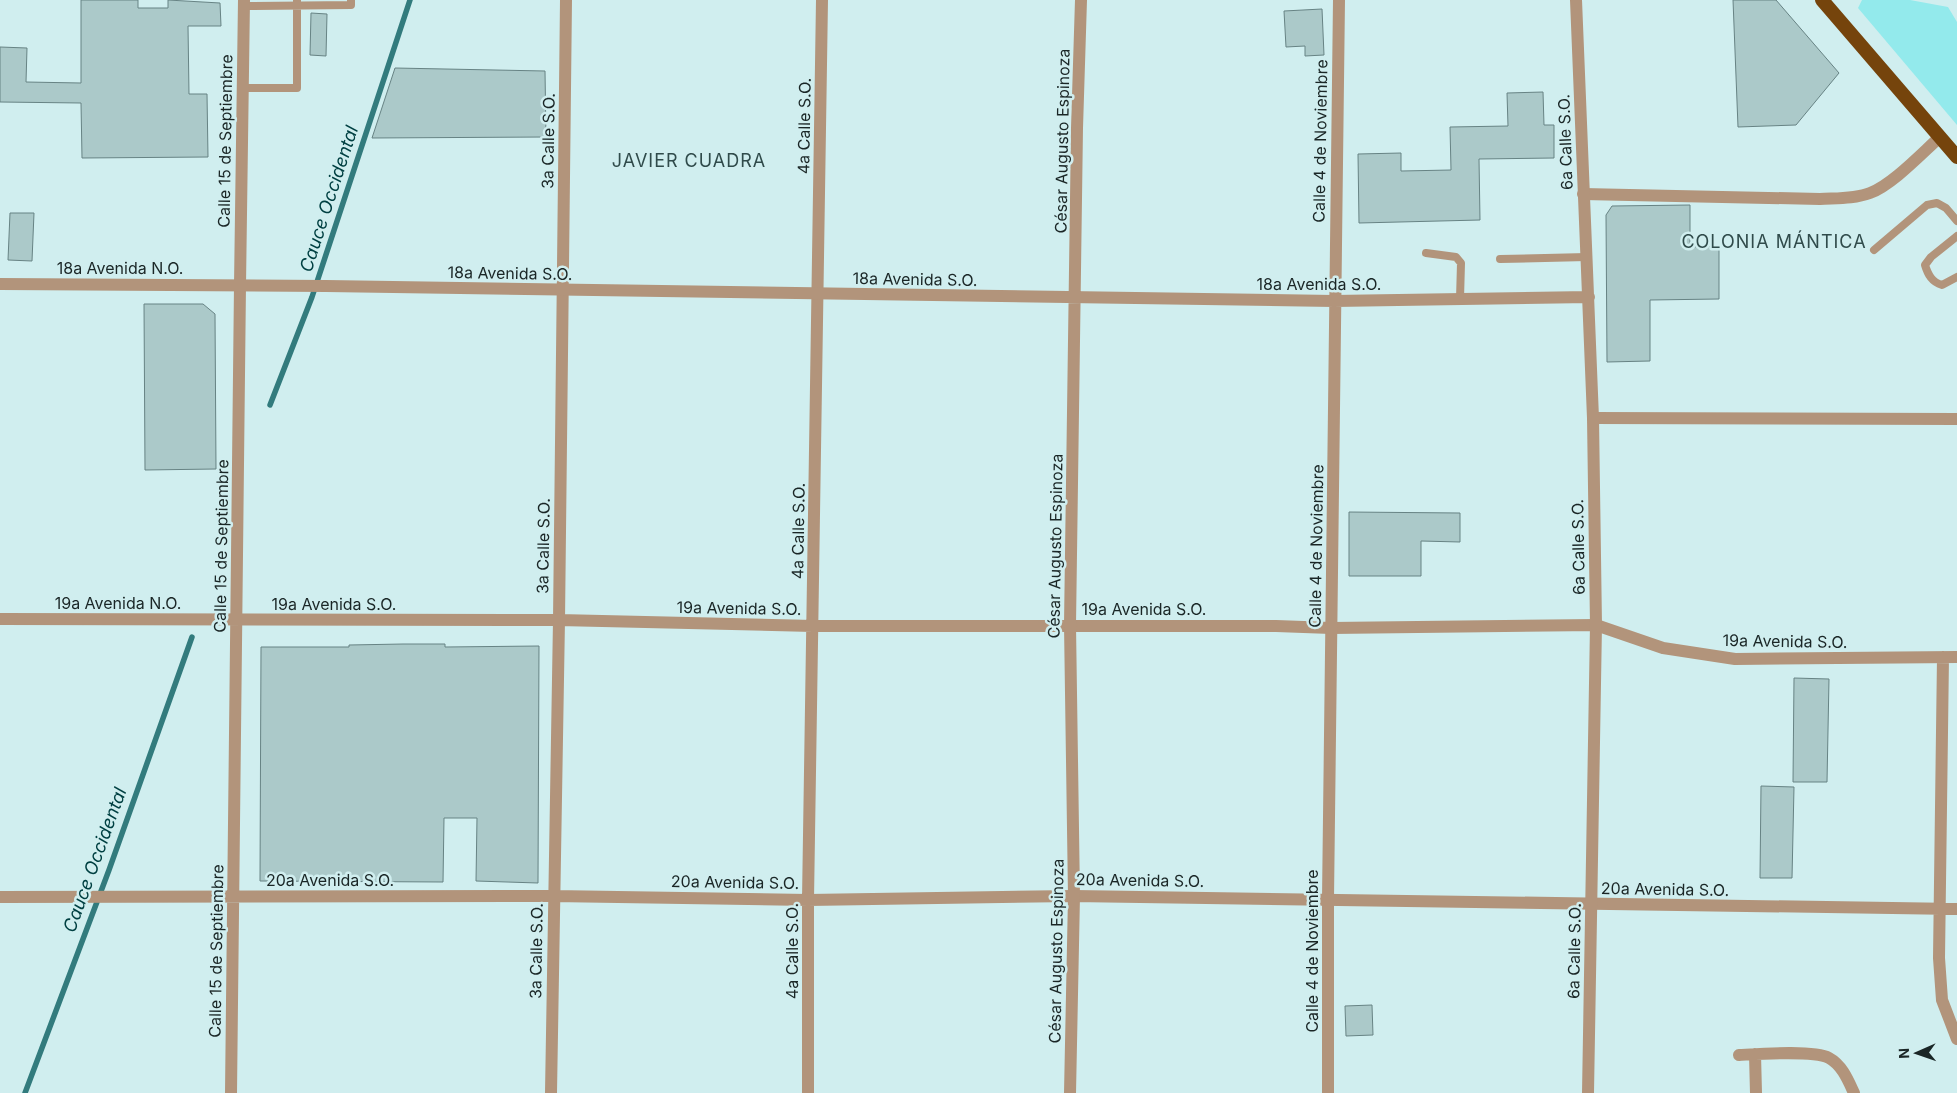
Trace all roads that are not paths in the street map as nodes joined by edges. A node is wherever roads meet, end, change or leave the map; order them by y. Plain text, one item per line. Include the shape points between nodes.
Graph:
1 (351, 0) edge
2 (566, 0) edge
3 (822, 0) edge
4 (1081, 0) edge
5 (1338, 0) edge
6 (1576, 0) edge
7 (1822, 0) edge
8 (244, 3) edge
9 (297, 3) edge
10 (242, 88) junction
11 (1940, 137) junction
12 (1957, 157) edge
13 (1583, 194) junction
14 (1957, 221) edge
15 (1957, 236) edge
16 (1874, 250) dead end
17 (1426, 254) dead end
18 (1587, 257) junction
19 (1500, 259) dead end
20 (1957, 277) edge
21 (0, 284) edge
22 (240, 285) junction
23 (562, 291) junction
24 (818, 294) junction
25 (1589, 296) junction
26 (1075, 298) junction
27 (1460, 299) junction
28 (1334, 301) junction
29 (1593, 418) junction
30 (1957, 420) edge
31 (0, 619) edge
32 (236, 620) junction
33 (559, 620) junction
34 (1596, 625) junction
35 (813, 626) junction
36 (1070, 626) junction
37 (1331, 628) junction
38 (1957, 657) edge
39 (1943, 658) junction
40 (233, 896) junction
41 (553, 896) junction
42 (1074, 896) junction
43 (0, 897) edge
44 (1328, 899) junction
45 (808, 900) junction
46 (1591, 904) junction
47 (1957, 909) edge
48 (1939, 910) junction
49 (1957, 1039) edge
50 (1739, 1054) dead end
51 (1755, 1054) junction
52 (231, 1093) edge
53 (551, 1093) edge
54 (808, 1093) edge
55 (1070, 1093) edge
56 (1328, 1093) edge
57 (1588, 1093) edge
58 (1756, 1093) edge
59 (1854, 1093) edge

1 - 9 lane via 351,5
2 - 23 street, 3a Calle S.O.
3 - 24 street, 4a Calle S.O.
4 - 26 street, César Augusto Espinoza
5 - 28 street, Calle 4 de Noviembre
6 - 13 street, 6a Calle S.O.
7 - 11 highway
8 - 9 lane
8 - 10 street, Calle 15 de Septiembre
9 - 10 lane via 297,88
10 - 22 street, Calle 15 de Septiembre
11 - 12 highway
11 - 13 street via 1888,183 1870,193 1848,197
13 - 18 street, 6a Calle S.O.
14 - 16 lane via 1937,203 1927,205
15 - 20 lane via 1925,265 1935,283 1942,285
17 - 27 lane via 1456,257 1461,263
18 - 19 lane
18 - 25 street, 6a Calle S.O.
21 - 22 street, 18a Avenida N.O.
22 - 23 street, 18a Avenida S.O.
22 - 32 street, Calle 15 de Septiembre
23 - 24 street, 18a Avenida S.O.
23 - 33 street, 3a Calle S.O.
24 - 26 street, 18a Avenida S.O.
24 - 35 street, 4a Calle S.O.
25 - 27 street, 18a Avenida S.O.
25 - 29 street, 6a Calle S.O.
26 - 28 street, 18a Avenida S.O.
26 - 36 street, César Augusto Espinoza
27 - 28 street, 18a Avenida S.O.
28 - 37 street, Calle 4 de Noviembre
29 - 30 street
29 - 34 street, 6a Calle S.O.
31 - 32 street, 19a Avenida N.O.
32 - 33 street, 19a Avenida S.O.
32 - 40 street, Calle 15 de Septiembre
33 - 35 street, 19a Avenida S.O.
33 - 41 street, 3a Calle S.O.
34 - 37 street, 19a Avenida S.O.
34 - 39 street, 19a Avenida S.O. via 1663,648 1735,659
34 - 46 street, 6a Calle S.O.
35 - 36 street, 19a Avenida S.O.
35 - 45 street, 4a Calle S.O.
36 - 37 street, 19a Avenida S.O.
36 - 42 street, César Augusto Espinoza
37 - 44 street, Calle 4 de Noviembre
38 - 39 street, 19a Avenida S.O.
39 - 48 street
40 - 41 street, 20a Avenida S.O.
40 - 43 street, 20a Avenida S.O.
40 - 52 street, Calle 15 de Septiembre
41 - 45 street, 20a Avenida S.O.
41 - 53 street, 3a Calle S.O.
42 - 44 street, 20a Avenida S.O.
42 - 45 street, 20a Avenida S.O.
42 - 55 street, César Augusto Espinoza
44 - 46 street, 20a Avenida S.O.
44 - 56 street, Calle 4 de Noviembre
45 - 54 street, 4a Calle S.O.
46 - 48 street, 20a Avenida S.O.
46 - 57 street, 6a Calle S.O.
47 - 48 street, 20a Avenida S.O.
48 - 49 street via 1942,1000
50 - 51 street
51 - 58 street
51 - 59 street via 1814,1054 1829,1058 1840,1066

